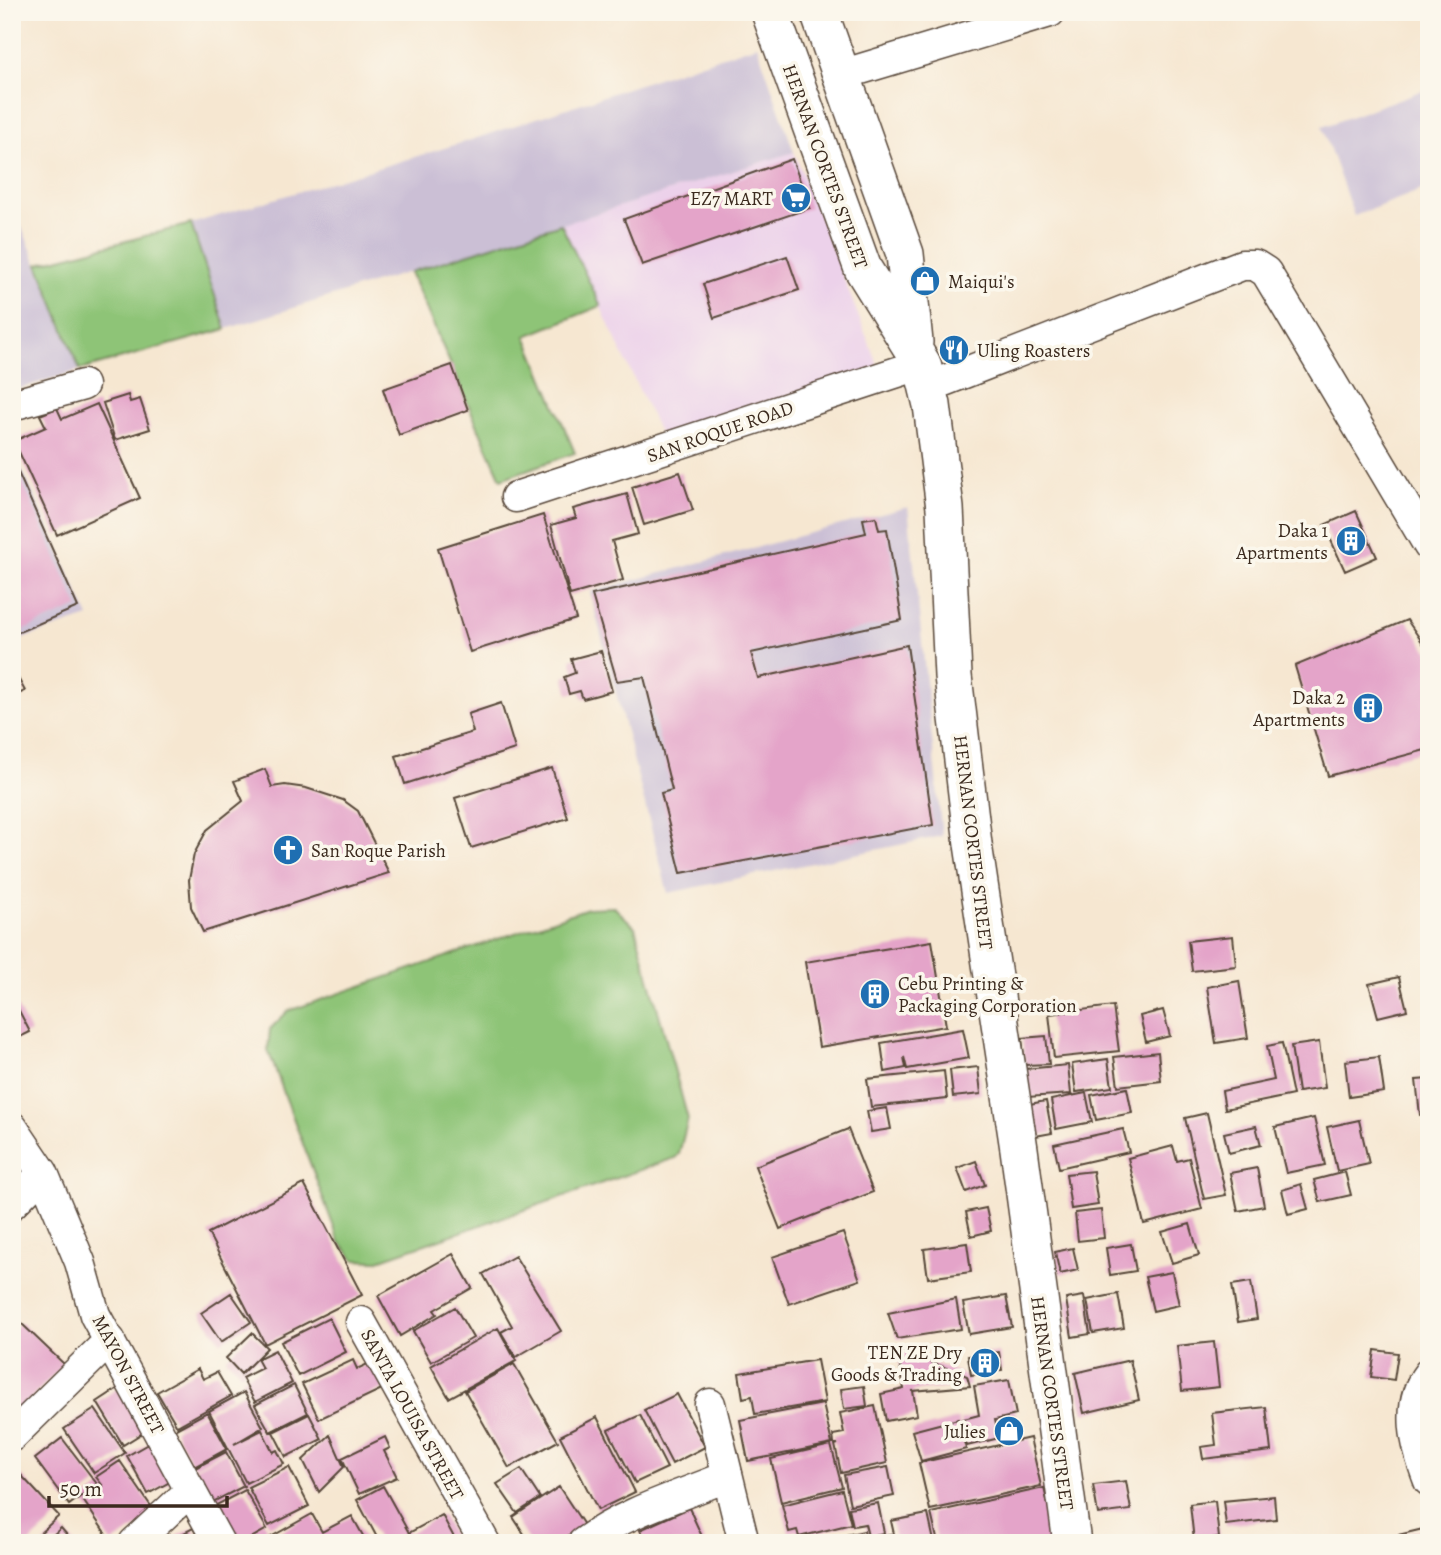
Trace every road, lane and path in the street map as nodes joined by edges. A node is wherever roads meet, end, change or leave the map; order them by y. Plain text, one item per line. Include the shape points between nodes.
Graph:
1 (770, 12) edge
2 (794, 12) edge
3 (819, 12) edge
4 (1050, 12) edge
5 (841, 75) junction
6 (922, 367) junction
7 (83, 385) dead end
8 (12, 405) edge
9 (516, 497) dead end
10 (1429, 546) edge
11 (12, 1127) edge
12 (43, 1173) junction
13 (12, 1205) edge
14 (361, 1322) dead end
15 (110, 1340) junction
16 (1429, 1373) edge
17 (710, 1404) dead end
18 (12, 1436) edge
19 (726, 1477) junction
20 (1429, 1481) edge
21 (191, 1490) junction
22 (134, 1543) edge
23 (219, 1543) edge
24 (485, 1543) edge
25 (583, 1543) edge
26 (744, 1543) edge
27 (1072, 1543) edge

1 - 6 main road, HERNAN CORTES STREET via 863,269
2 - 6 main road, HERNAN CORTES STREET
3 - 5 main road, HERNAN CORTES STREET
4 - 5 street
5 - 6 main road, HERNAN CORTES STREET via 905,254
6 - 9 street, SAN ROQUE ROAD
6 - 10 street, SAN ROQUE ROAD via 1242,265 1255,265 1266,272
6 - 27 main road, HERNAN CORTES STREET via 945,508 953,676 973,844
7 - 8 street
11 - 12 street, MAYON STREET
12 - 13 street
12 - 15 street, MAYON STREET via 80,1262 95,1315
14 - 24 street, SANTA LOUISA STREET
15 - 18 street
15 - 21 street, MAYON STREET
16 - 20 street via 1414,1408 1416,1448
17 - 19 street
19 - 25 street via 634,1514
19 - 26 street
21 - 22 street
21 - 23 street, MAYON STREET

